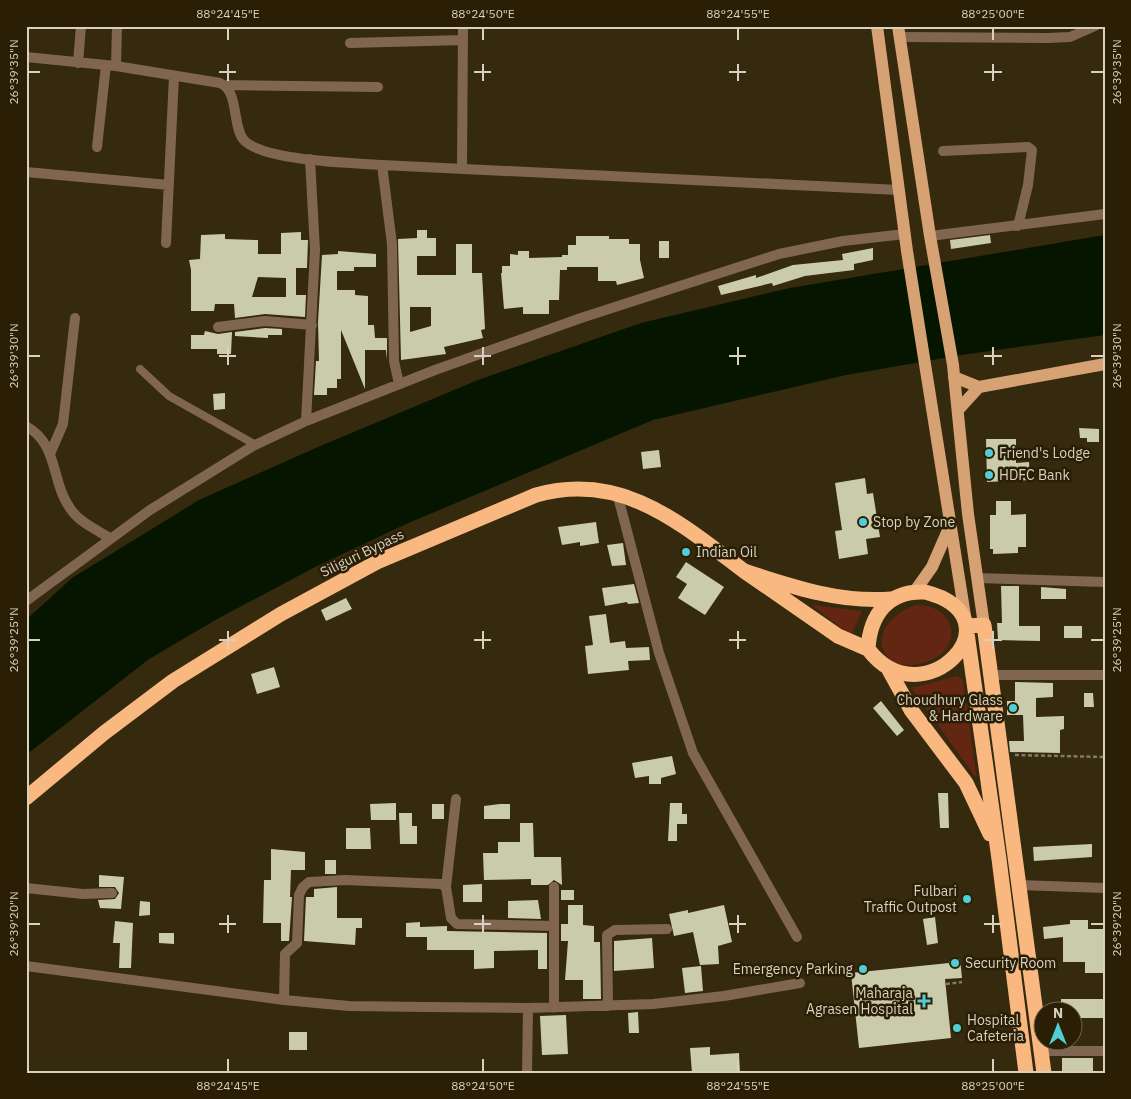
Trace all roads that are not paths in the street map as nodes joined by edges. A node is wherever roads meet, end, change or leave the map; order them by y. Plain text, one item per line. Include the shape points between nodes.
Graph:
1 (81, 26) edge
2 (117, 26) edge
3 (463, 26) edge
4 (877, 26) edge
5 (1095, 26) edge
6 (899, 32) edge
7 (463, 40) junction
8 (350, 43) dead end
9 (26, 57) edge
10 (78, 62) junction
11 (111, 66) junction
12 (174, 76) junction
13 (224, 85) junction
14 (378, 87) dead end
15 (97, 146) dead end
16 (942, 151) dead end
17 (310, 159) junction
18 (382, 165) junction
19 (462, 169) junction
20 (26, 172) edge
21 (169, 185) junction
22 (899, 190) junction
23 (1105, 214) edge
24 (1018, 226) junction
25 (905, 234) junction
26 (166, 243) dead end
27 (931, 243) junction
28 (75, 318) dead end
29 (312, 325) junction
30 (218, 327) dead end
31 (1105, 364) edge
32 (140, 369) dead end
33 (954, 371) junction
34 (399, 384) junction
35 (979, 387) junction
36 (958, 410) junction
37 (306, 421) junction
38 (26, 426) edge
39 (256, 445) junction
40 (50, 454) junction
41 (618, 493) junction
42 (951, 523) junction
43 (110, 538) junction
44 (744, 572) junction
45 (977, 578) junction
46 (1105, 582) edge
47 (915, 592) junction
48 (892, 599) junction
49 (26, 601) edge
50 (984, 625) junction
51 (966, 626) junction
52 (868, 649) junction
53 (889, 670) junction
54 (1105, 675) edge
55 (991, 676) junction
56 (26, 798) edge
57 (456, 799) dead end
58 (999, 859) junction
59 (1019, 885) junction
60 (446, 887) junction
61 (554, 887) dead end
62 (26, 888) edge
63 (1105, 888) edge
64 (112, 893) dead end
65 (554, 926) junction
66 (667, 929) dead end
67 (797, 937) dead end
68 (26, 966) edge
69 (800, 983) dead end
70 (284, 1000) junction
71 (1035, 1002) edge
72 (608, 1006) junction
73 (528, 1008) junction
74 (554, 1008) junction
75 (1084, 1051) edge
76 (1105, 1051) edge
77 (1042, 1052) edge
78 (526, 1073) edge
79 (1026, 1073) edge
80 (1044, 1073) edge

1 - 10 street
2 - 11 street
3 - 7 street
4 - 22 main road
5 - 6 street via 1070,37
6 - 27 main road
7 - 8 street
7 - 19 street
9 - 10 street
10 - 11 street
11 - 12 street
11 - 15 street
12 - 13 street
12 - 21 street
13 - 14 street
13 - 17 street via 242,137 250,146 270,153
16 - 24 street via 1028,146 1032,150 1028,185
17 - 18 street
17 - 29 street via 315,250
18 - 19 street
18 - 34 street via 392,244 394,361
19 - 22 street
20 - 21 street
21 - 26 street
22 - 25 main road
23 - 24 street
24 - 27 street
25 - 34 street via 843,241 778,254 582,318
25 - 42 main road
27 - 33 main road
28 - 40 street via 63,424
29 - 30 street via 265,321
29 - 37 street
31 - 35 main road
32 - 39 lane via 169,396
33 - 35 main road
33 - 36 main road
34 - 37 street
35 - 36 main road
36 - 45 main road
37 - 39 street
38 - 40 street via 45,441
39 - 43 street
40 - 43 street via 71,511
41 - 44 highway, Siliguri Bypass via 661,512
41 - 56 highway, Siliguri Bypass via 586,487 558,488 536,495 430,538 335,584 173,681
41 - 67 street via 659,653 693,753
42 - 47 main road via 932,567
42 - 51 main road
43 - 49 street
44 - 48 highway via 806,592 844,598
44 - 52 highway, Siliguri Bypass via 838,636
45 - 46 street
45 - 50 main road
47 - 48 highway
47 - 51 highway via 934,594 951,603 958,609
48 - 52 highway via 874,620
50 - 51 highway
50 - 55 highway
51 - 53 highway via 963,647 947,664 921,673
51 - 58 highway
52 - 53 highway
53 - 58 highway via 910,710 966,783
54 - 55 street
55 - 59 highway
57 - 60 street
58 - 79 highway
59 - 63 street
59 - 71 highway
60 - 65 street via 451,918 457,924
60 - 70 street via 346,880 317,880 306,884 299,895 297,943 284,954
61 - 65 street
62 - 64 street via 83,894
65 - 74 street
66 - 72 street via 615,930 607,935
68 - 70 street
69 - 72 street via 678,1002
70 - 73 street via 349,1006
72 - 74 street
73 - 74 street
73 - 78 street
75 - 76 street
77 - 80 highway

